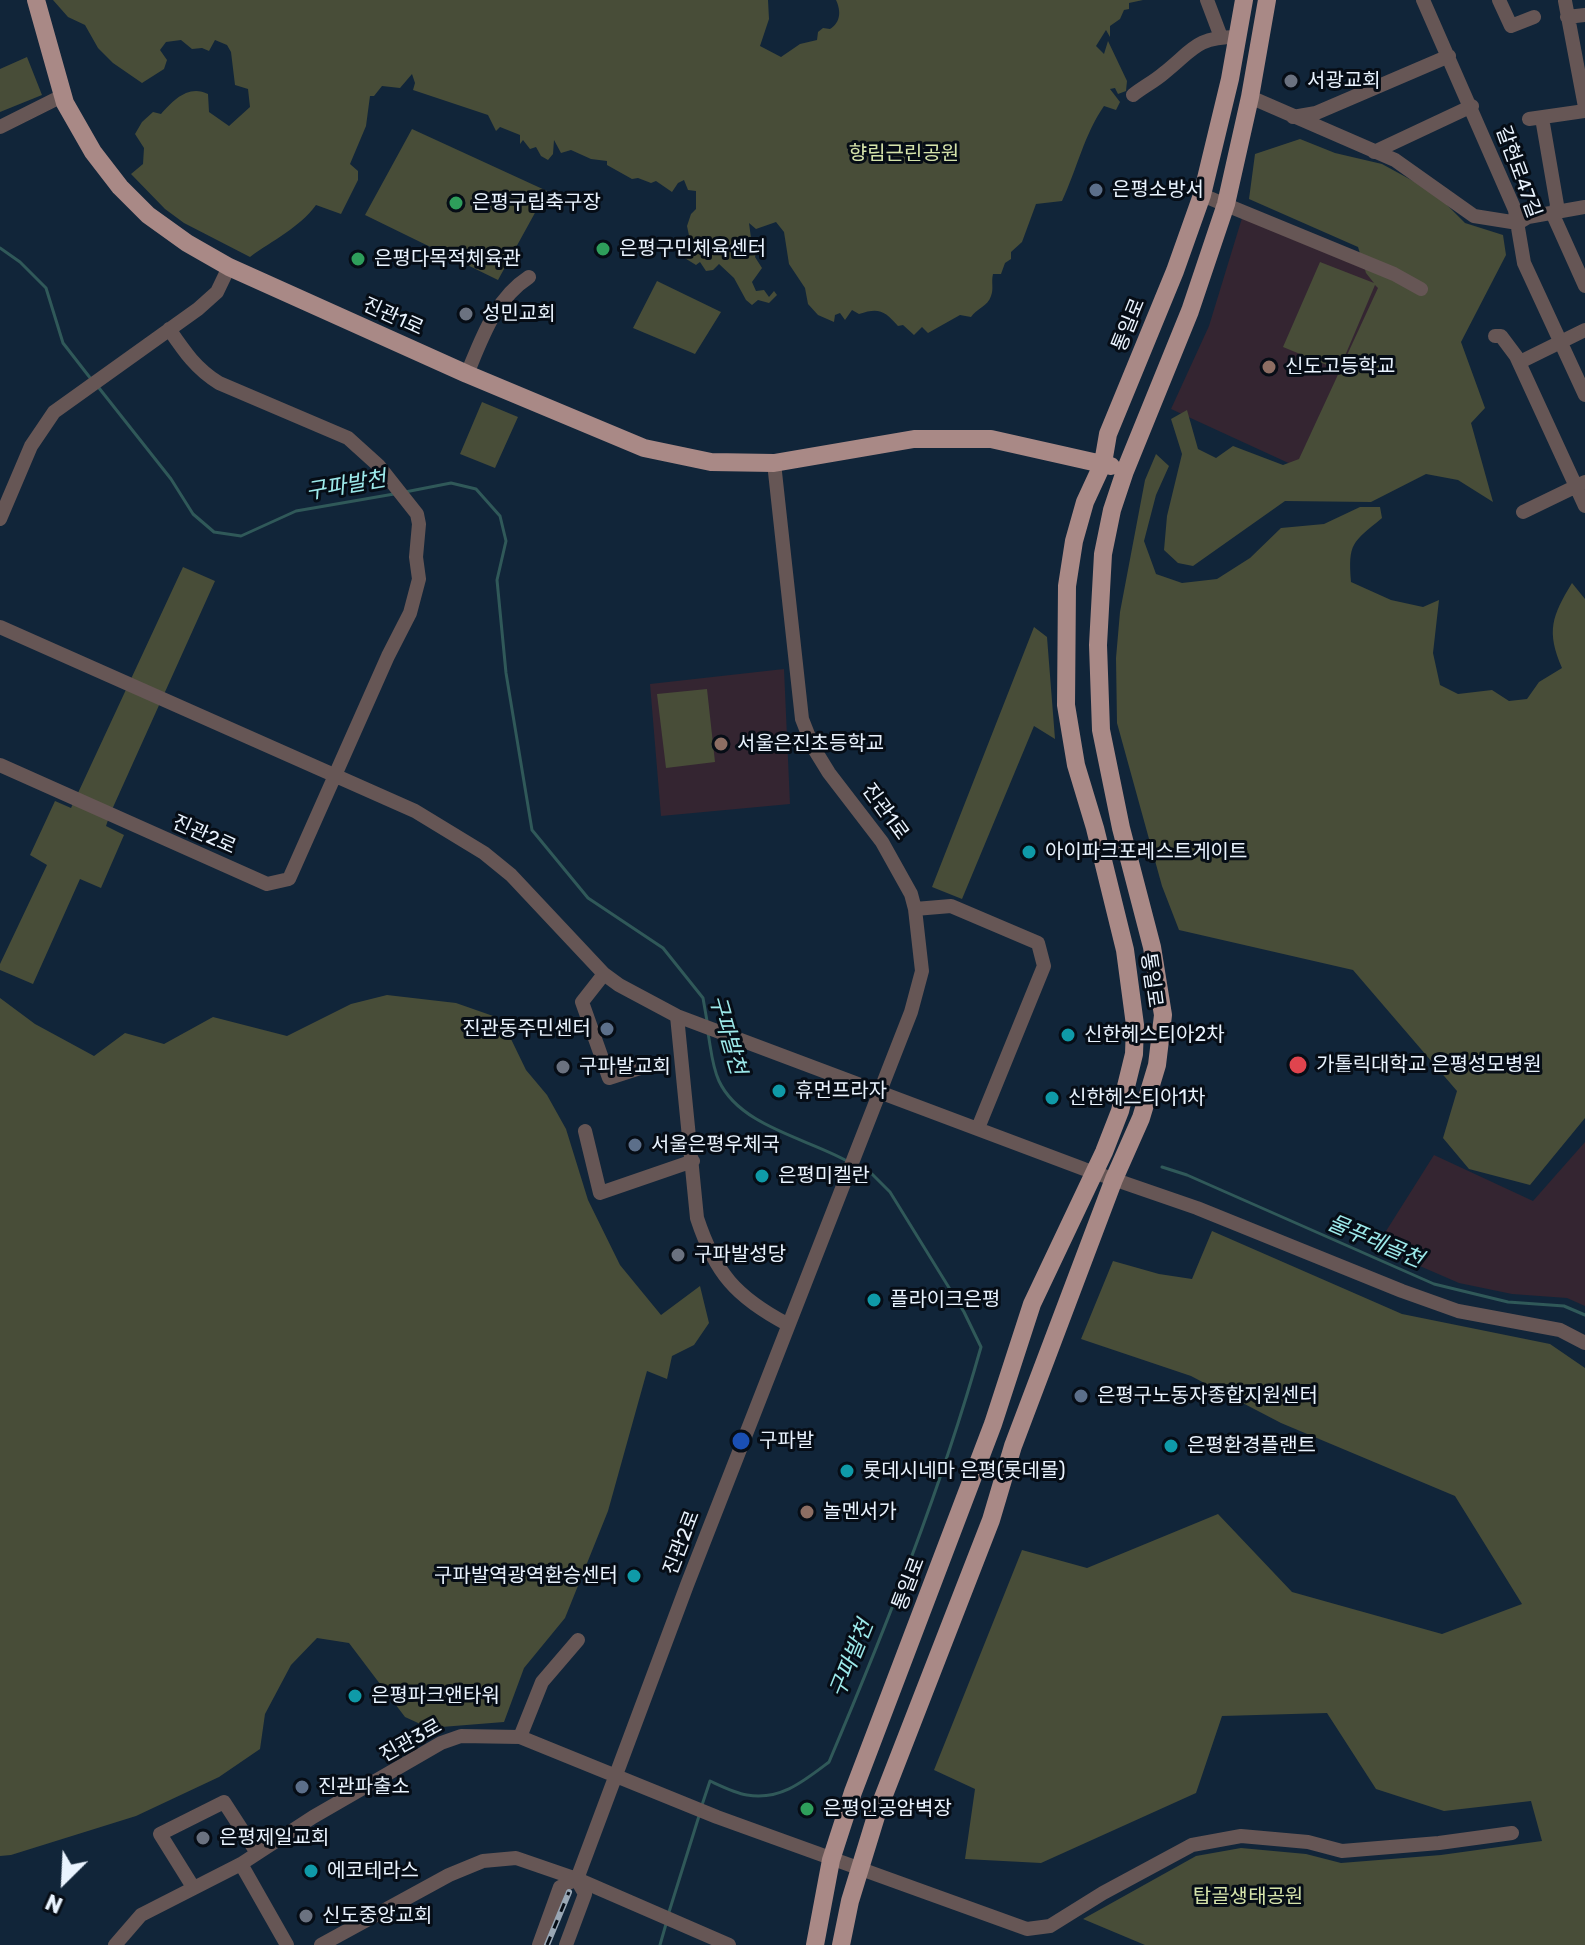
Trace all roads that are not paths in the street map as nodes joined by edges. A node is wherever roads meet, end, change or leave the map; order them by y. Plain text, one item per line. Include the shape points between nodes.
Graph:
1 (36, 0) edge
2 (1207, 0) edge
3 (1244, 0) edge
4 (1267, 0) edge
5 (1423, 0) edge
6 (1499, 0) edge
7 (1565, 1) edge
8 (1585, 15) edge
9 (1534, 17) dead end
10 (1567, 17) junction
11 (1229, 37) junction
12 (1449, 56) junction
13 (1133, 95) dead end
14 (62, 96) junction
15 (1250, 97) junction
16 (1472, 106) junction
17 (1585, 109) edge
18 (1293, 117) junction
19 (0, 127) edge
20 (1374, 152) junction
21 (1202, 195) junction
22 (1226, 204) junction
23 (1585, 207) edge
24 (1555, 212) junction
25 (1518, 223) junction
26 (229, 267) junction
27 (529, 277) dead end
28 (1585, 286) edge
29 (1421, 289) dead end
30 (169, 329) junction
31 (1585, 330) edge
32 (1495, 336) dead end
33 (1560, 341) junction
34 (1520, 362) junction
35 (467, 374) junction
36 (1585, 395) edge
37 (774, 463) junction
38 (1103, 463) junction
39 (1125, 471) junction
40 (1580, 484) edge
41 (6, 488) edge
42 (1585, 506) edge
43 (1523, 512) dead end
44 (0, 519) edge
45 (0, 627) edge
46 (0, 765) edge
47 (336, 776) junction
48 (915, 909) junction
49 (604, 974) junction
50 (684, 1018) junction
51 (643, 1067) dead end
52 (880, 1091) junction
53 (978, 1128) junction
54 (585, 1131) dead end
55 (693, 1161) junction
56 (1094, 1173) junction
57 (1114, 1179) junction
58 (787, 1324) junction
59 (1585, 1343) edge
60 (578, 1640) dead end
61 (520, 1737) junction
62 (615, 1777) junction
63 (1512, 1833) dead end
64 (257, 1853) junction
65 (831, 1860) junction
66 (241, 1864) junction
67 (861, 1870) junction
68 (577, 1879) junction
69 (193, 1887) junction
70 (115, 1945) edge
71 (287, 1945) edge
72 (321, 1945) edge
73 (539, 1945) edge
74 (566, 1945) edge
75 (729, 1945) edge
76 (815, 1945) edge
77 (841, 1945) edge

1 - 14 main road, 진관1로
2 - 11 street
3 - 11 main road, 통일로
4 - 15 main road, 통일로
5 - 12 street, 갈현로47길
6 - 9 street via 1511,26
7 - 10 street
8 - 10 street
10 - 17 street
11 - 13 street via 1213,37 1195,46
11 - 21 main road, 통일로 via 1230,79
12 - 16 street, 갈현로47길
12 - 18 street via 1316,113
14 - 19 street
14 - 26 main road, 진관1로 via 120,187 148,215
15 - 18 street
15 - 22 main road, 통일로
16 - 20 street
16 - 25 street, 갈현로47길
17 - 24 street via 1536,119
18 - 20 street
20 - 25 street via 1395,160 1474,216
21 - 22 street
21 - 38 main road, 통일로 via 1108,434
22 - 29 street
22 - 39 main road, 통일로 via 1190,311
23 - 24 street
24 - 25 street
24 - 28 street
25 - 33 street, 갈현로47길 via 1524,263
26 - 30 street via 217,292
26 - 35 main road, 진관1로
27 - 35 street via 494,313
30 - 41 street via 54,412
30 - 47 street via 205,375 348,438 379,466 417,514 419,579 410,613
31 - 33 street
32 - 34 street via 1501,336
33 - 34 street
33 - 36 street, 갈현로47길
34 - 40 street
35 - 37 main road, 진관1로 via 644,448 711,462
37 - 38 main road, 진관1로 via 914,439 991,439
37 - 48 street, 진관1로 via 802,719 829,773 882,842
38 - 39 main road, 진관1로
38 - 56 main road, 통일로 via 1085,502 1067,586 1066,705 1076,765 1125,950 1135,1025 1120,1111
39 - 57 main road, 통일로 via 1103,554 1099,698 1106,763 1152,947 1163,1015 1157,1065
40 - 42 street
40 - 43 street
41 - 44 street
45 - 47 street
46 - 47 street, 진관2로 via 267,884 289,879
47 - 49 street via 415,811 484,853
48 - 52 street, 진관1로 via 922,971
48 - 53 street via 951,906 1038,943 1044,966
49 - 50 street
49 - 51 street via 582,1002 609,1078
50 - 52 street
50 - 55 street
52 - 53 street
52 - 58 street, 진관2로
53 - 56 street
54 - 55 street via 600,1193
55 - 58 street via 697,1218 720,1271 741,1294
56 - 57 street
56 - 65 main road, 통일로 via 1032,1304 993,1424
57 - 59 street via 1458,1311 1560,1330
57 - 67 main road, 통일로 via 1013,1446 991,1520 877,1813
58 - 62 street, 진관2로
60 - 61 street via 542,1682
61 - 62 street, 진관3로
61 - 64 street, 진관3로 via 461,1736 441,1743
62 - 65 street, 진관3로
62 - 68 street
63 - 67 street via 1342,1851 1241,1836 1192,1845 1050,1926 1027,1929
64 - 66 street, 진관3로
64 - 69 street via 224,1802 160,1834
65 - 67 street
65 - 76 main road, 통일로
66 - 69 street, 진관3로
66 - 71 street
67 - 77 main road, 통일로
68 - 72 street via 516,1858 483,1861
68 - 73 street via 560,1887
68 - 74 street via 585,1894
68 - 75 street
69 - 70 street, 진관3로 via 141,1915

